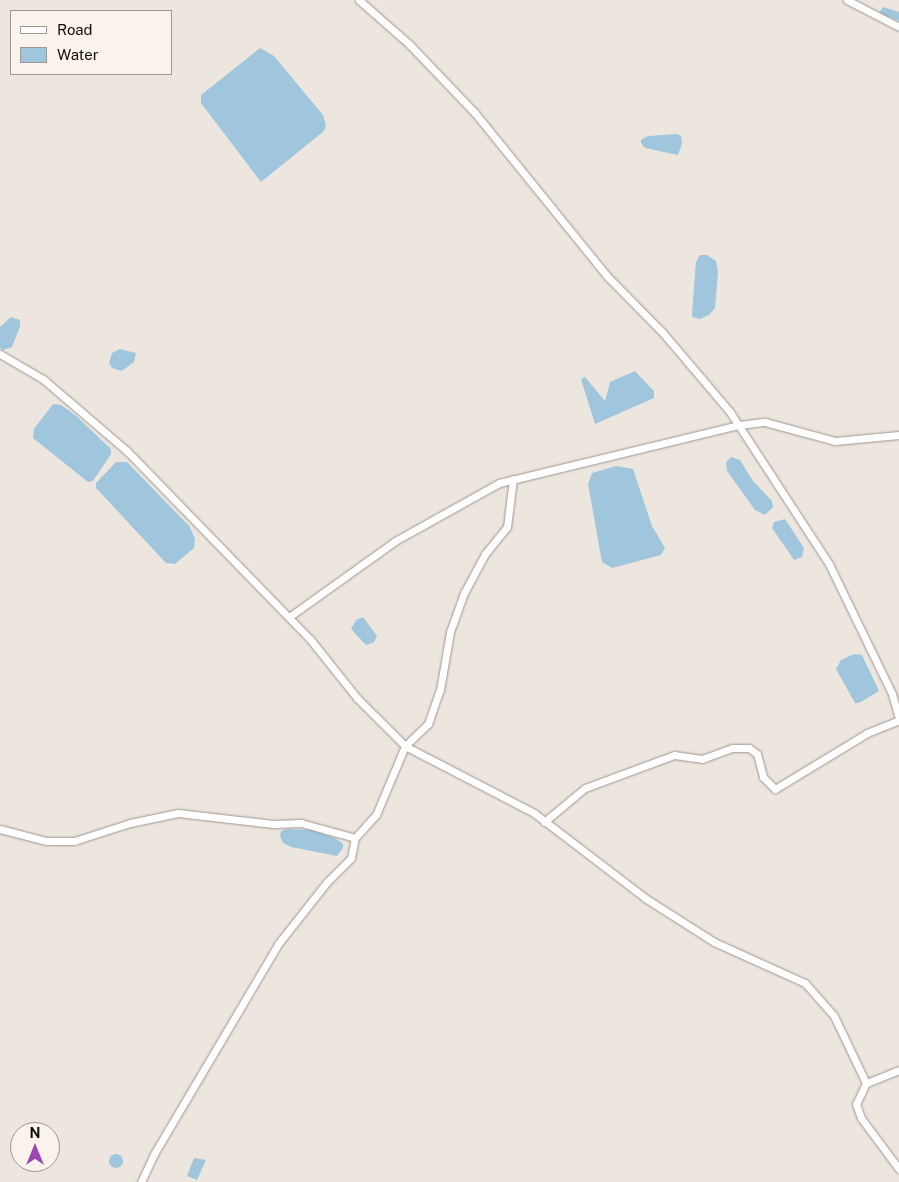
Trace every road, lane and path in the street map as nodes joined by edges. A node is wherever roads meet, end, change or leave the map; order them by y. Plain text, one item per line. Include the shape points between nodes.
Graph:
1 (359, 0) edge
2 (847, 0) edge
3 (899, 27) edge
4 (0, 354) edge
5 (739, 425) junction
6 (899, 435) edge
7 (513, 479) junction
8 (289, 617) junction
9 (899, 719) edge
10 (406, 746) junction
11 (544, 822) junction
12 (0, 829) edge
13 (355, 838) junction
14 (899, 1072) edge
15 (866, 1084) junction
16 (899, 1169) edge
17 (141, 1182) edge

1 - 5 street via 410,45 475,114 606,275 662,332
2 - 3 street
4 - 8 street via 43,379 127,451
5 - 6 street via 765,422 835,441
5 - 7 street
5 - 9 street via 829,564 892,694
7 - 8 street via 499,483 395,541
7 - 10 street via 507,527 472,576 450,632 440,690 428,724
8 - 10 street via 357,698
9 - 11 street via 868,733 775,789 763,777 757,754 749,748 732,748 702,759 674,755 585,788
10 - 11 street via 502,794
10 - 13 street via 376,815
11 - 15 street via 645,898 714,942 805,983 834,1016
12 - 13 street via 46,841 74,841 130,823 178,813 273,824 301,823
13 - 17 street via 351,858 327,882 278,944 154,1154
14 - 15 street
15 - 16 street via 856,1104 861,1118

